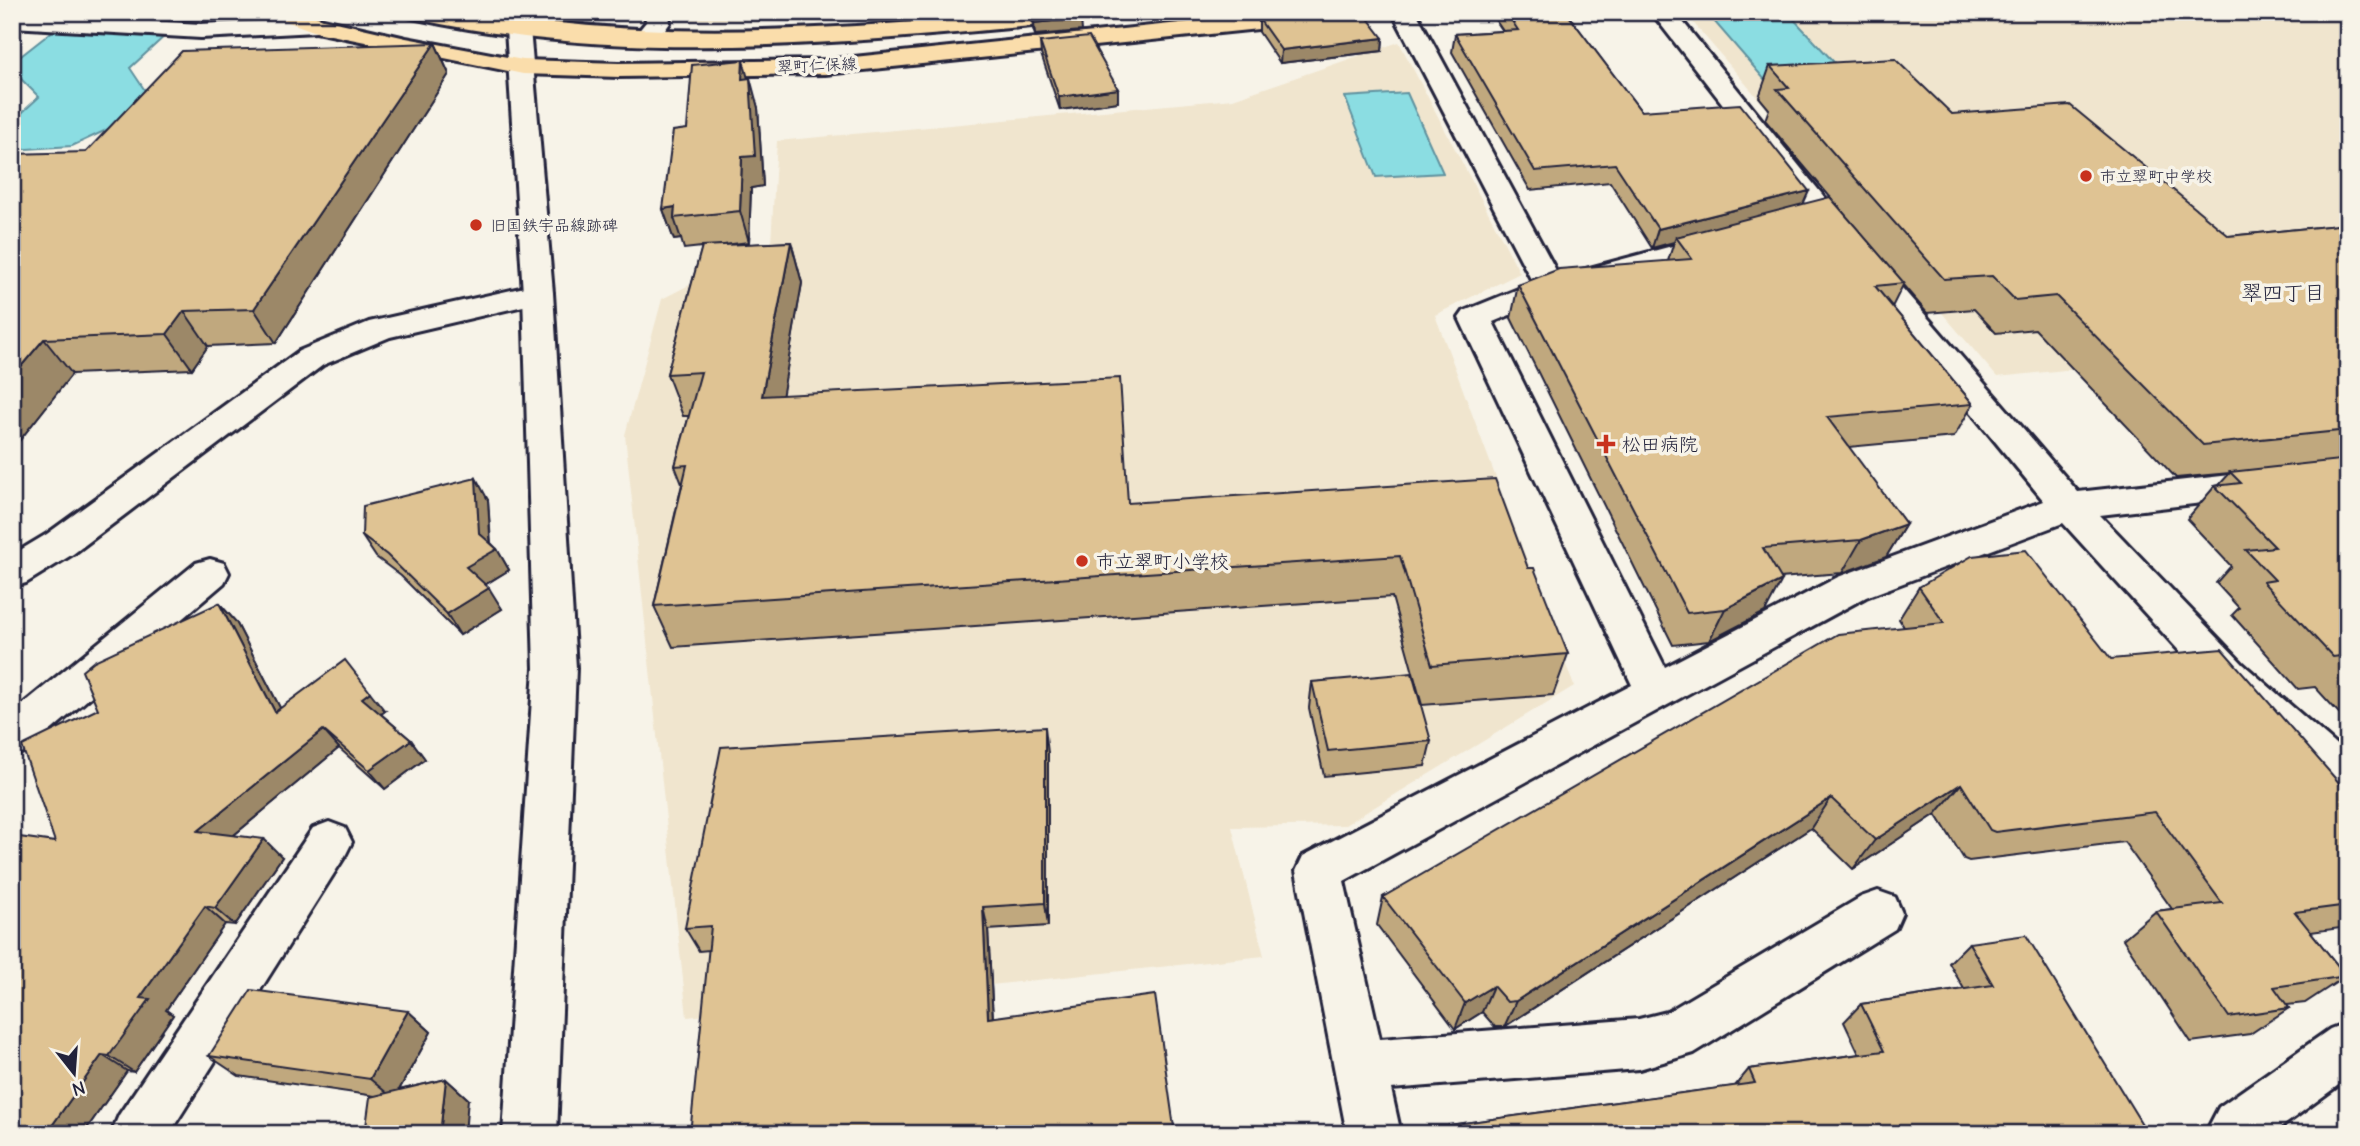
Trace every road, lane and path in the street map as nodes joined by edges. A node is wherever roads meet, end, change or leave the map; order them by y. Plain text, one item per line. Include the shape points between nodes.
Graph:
1 (283, 12) edge
2 (417, 12) edge
3 (657, 12) edge
4 (1355, 12) edge
5 (1404, 12) edge
6 (1663, 12) edge
7 (1059, 16) edge
8 (33, 19) edge
9 (520, 21) edge
10 (316, 25) junction
11 (645, 38) junction
12 (523, 67) junction
13 (1746, 235) edge
14 (1550, 287) junction
15 (538, 293) junction
16 (2348, 474) edge
17 (2069, 506) junction
18 (12, 573) edge
19 (210, 573) dead end
20 (1656, 692) junction
21 (12, 738) edge
22 (2348, 782) edge
23 (330, 842) dead end
24 (1878, 913) dead end
25 (2348, 1046) edge
26 (1360, 1066) junction
27 (138, 1134) edge
28 (530, 1134) edge
29 (1374, 1134) edge
30 (2232, 1134) edge

1 - 10 main road, 翠町仁保線
2 - 9 main road, 翠町仁保線
3 - 11 street via 658,23
4 - 12 main road, 翠町仁保線 via 825,67
5 - 14 street
6 - 17 street via 1811,218
7 - 11 main road, 翠町仁保線 via 802,37
8 - 10 street via 185,30
9 - 11 main road, 翠町仁保線
9 - 12 street
10 - 12 main road, 翠町仁保線
12 - 15 street
13 - 14 street
14 - 20 street via 1475,318
15 - 18 street via 380,328 311,358 60,544
15 - 28 street via 555,668
16 - 17 street
17 - 20 street via 1852,587
17 - 22 street via 2228,676
19 - 21 street
20 - 26 street via 1319,871
23 - 27 street
24 - 26 street via 1676,1035 1639,1044
25 - 30 street
26 - 29 street

